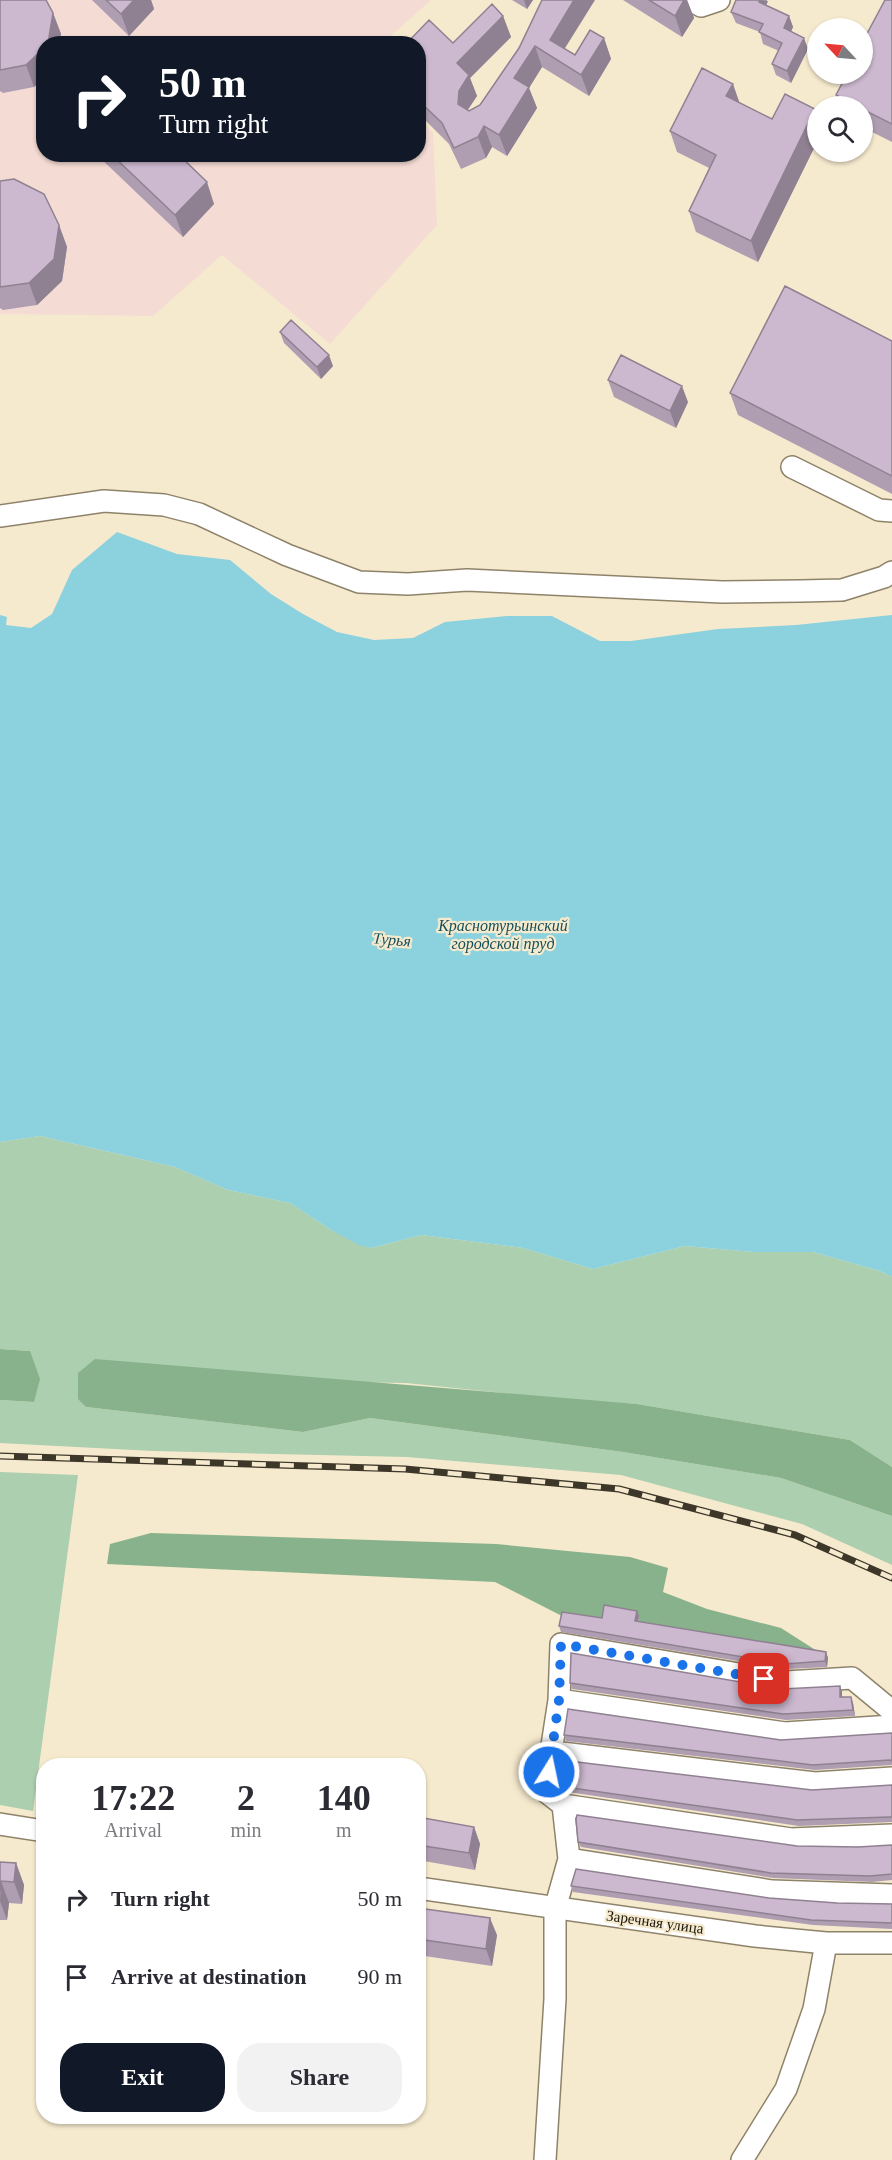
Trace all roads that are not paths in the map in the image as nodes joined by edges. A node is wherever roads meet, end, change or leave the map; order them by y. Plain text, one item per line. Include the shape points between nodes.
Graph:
1 (691, 0) edge
2 (719, 0) edge
3 (792, 467) dead end
4 (892, 511) edge
5 (0, 516) edge
6 (892, 572) edge
7 (559, 1700) junction
8 (892, 1711) edge
9 (892, 1726) edge
10 (553, 1752) junction
11 (892, 1778) edge
12 (563, 1805) junction
13 (0, 1824) edge
14 (36, 1830) edge
15 (892, 1835) edge
16 (569, 1859) junction
17 (426, 1889) edge
18 (892, 1895) edge
19 (555, 1909) junction
20 (826, 1943) junction
21 (892, 1943) edge
22 (545, 2160) edge
23 (742, 2160) edge

1 - 2 street via 701,6
3 - 4 street via 879,510
5 - 6 street via 104,501 164,505 199,514 287,555 359,582 467,580 723,592 801,591 842,590
7 - 8 street via 561,1644 786,1682 852,1678
7 - 9 street via 785,1733
7 - 10 street
10 - 11 street via 815,1783
10 - 12 street via 545,1791
12 - 15 street via 791,1839
12 - 16 street
13 - 14 street
16 - 18 street via 772,1891
16 - 19 street
17 - 19 street, Заречная улица
19 - 20 street, Заречная улица
19 - 22 street via 555,2011
20 - 21 street, Заречная улица
20 - 23 street via 814,2009 786,2089

